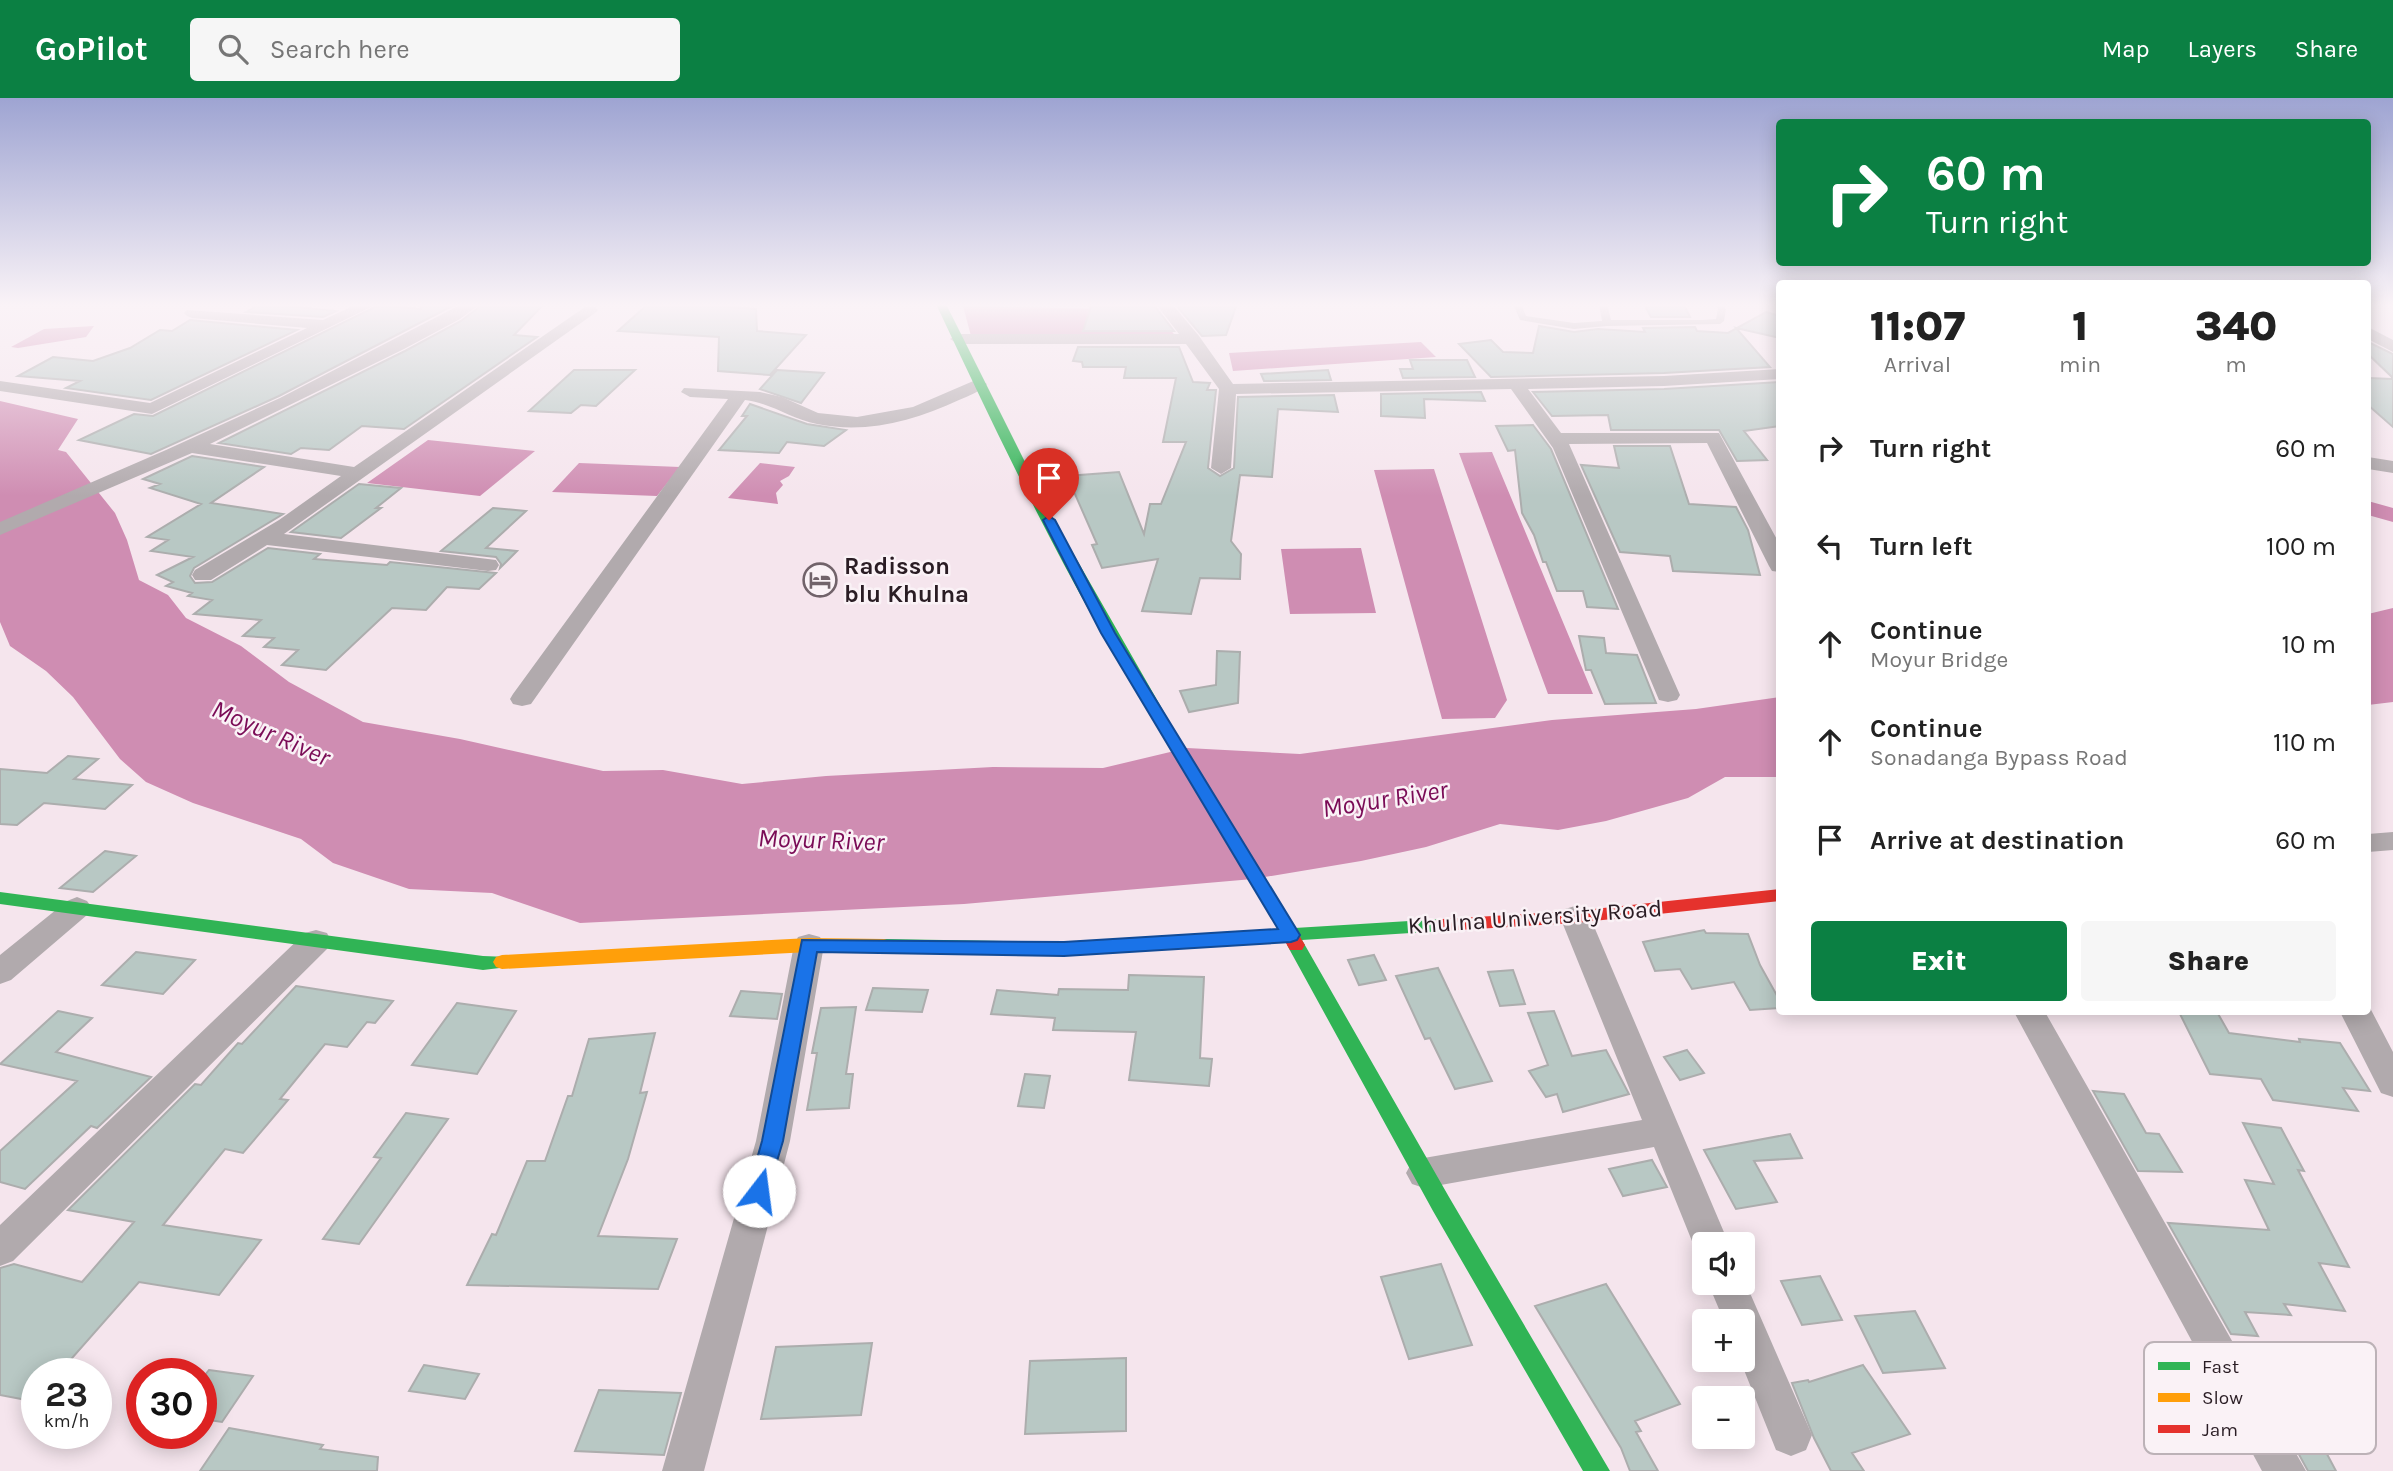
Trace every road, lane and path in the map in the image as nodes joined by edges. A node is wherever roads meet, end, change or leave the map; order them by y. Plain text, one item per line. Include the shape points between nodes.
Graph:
1 (239, 368) edge
2 (357, 368) edge
3 (507, 368) edge
4 (971, 368) edge
5 (1213, 368) edge
6 (1776, 374) edge
7 (1515, 383) junction
8 (978, 384) junction
9 (0, 386) edge
10 (1228, 389) junction
11 (690, 392) dead end
12 (739, 396) junction
13 (1556, 439) junction
14 (191, 447) junction
15 (2371, 463) edge
16 (2393, 467) edge
17 (1221, 468) dead end
18 (358, 473) junction
19 (0, 529) edge
20 (264, 538) junction
21 (1776, 557) edge
22 (488, 565) dead end
23 (203, 575) dead end
24 (1668, 695) dead end
25 (522, 698) dead end
26 (2393, 841) edge
27 (2371, 843) edge
28 (1776, 895) edge
29 (0, 898) edge
30 (77, 908) junction
31 (1575, 916) junction
32 (1291, 935) junction
33 (316, 941) junction
34 (809, 945) junction
35 (0, 972) edge
36 (2031, 1015) edge
37 (2358, 1015) edge
38 (2393, 1083) edge
39 (1663, 1131) junction
40 (1424, 1173) junction
41 (1706, 1232) edge
42 (0, 1249) edge
43 (1732, 1295) edge
44 (2214, 1342) edge
45 (1791, 1435) dead end
46 (2276, 1454) edge
47 (683, 1471) edge
48 (1597, 1471) edge
49 (2286, 1471) edge

1 - 9 street via 152,410
2 - 14 street
3 - 18 street
4 - 8 main road
5 - 10 street
6 - 7 street
7 - 10 street
7 - 13 street
8 - 12 street via 921,411 867,423 812,417 770,399
8 - 32 main road via 1108,633
10 - 17 street
11 - 12 street
12 - 25 street
13 - 21 street via 1713,437
13 - 24 street
14 - 18 street
14 - 19 street
15 - 16 street
18 - 20 street
20 - 22 street
20 - 23 street
26 - 27 street
28 - 31 main road, Khulna University Road
29 - 30 main road, Khulna University Road
30 - 33 main road, Khulna University Road
30 - 35 street
31 - 32 main road, Khulna University Road
31 - 39 street
32 - 34 main road, Khulna University Road via 1064,949
32 - 40 main road
33 - 34 main road, Khulna University Road via 483,963
33 - 42 street
34 - 47 street via 773,1141
36 - 44 street
37 - 38 street
39 - 40 street
39 - 41 street
40 - 48 main road
43 - 45 street
46 - 49 street

